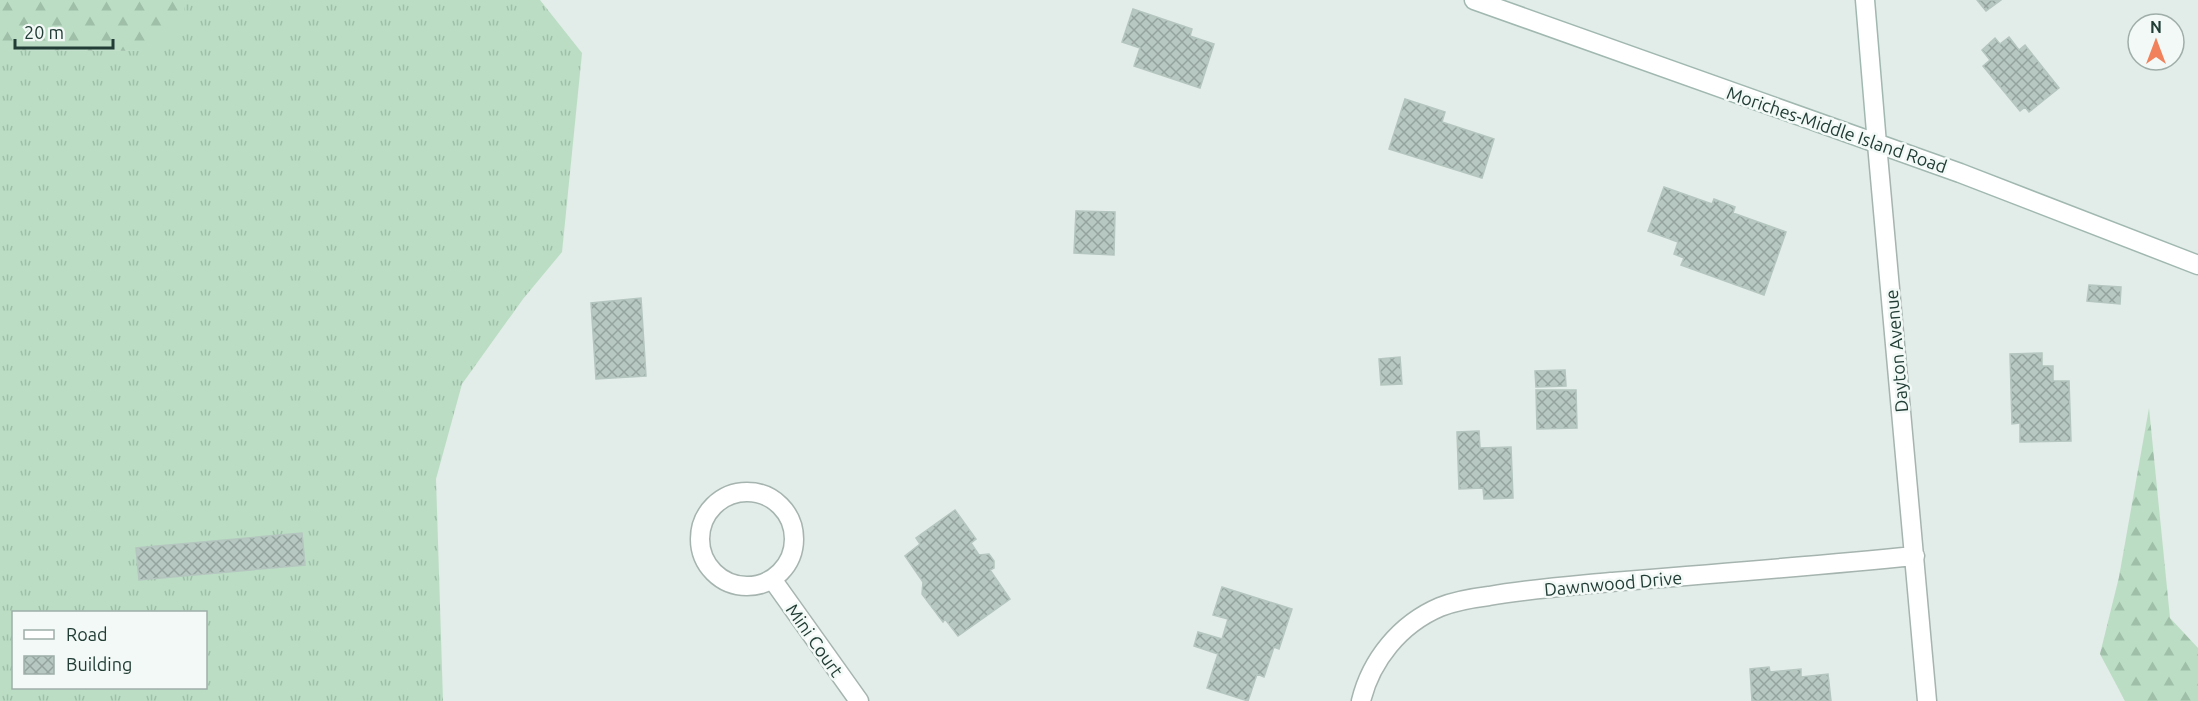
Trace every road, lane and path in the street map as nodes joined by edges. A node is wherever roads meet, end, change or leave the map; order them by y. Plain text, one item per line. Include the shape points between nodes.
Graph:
1 (1474, 0) edge
2 (1865, 0) edge
3 (1877, 144) junction
4 (2198, 265) edge
5 (1915, 556) junction
6 (772, 579) junction
7 (859, 701) edge
8 (1361, 701) edge
9 (1928, 701) edge

1 - 3 street, Moriches-Middle Island Road
2 - 3 street, Dayton Avenue
3 - 4 street, Moriches-Middle Island Road
3 - 5 street, Dayton Avenue
5 - 8 street, Dawnwood Drive via 1560,587 1468,599 1415,620 1394,639 1377,662
5 - 9 street, Dayton Avenue
6 - 6 street via 784,569 794,540 792,524 784,510 759,494 736,494 715,504 700,531 700,547 714,574 742,586
6 - 7 street, Mini Court

